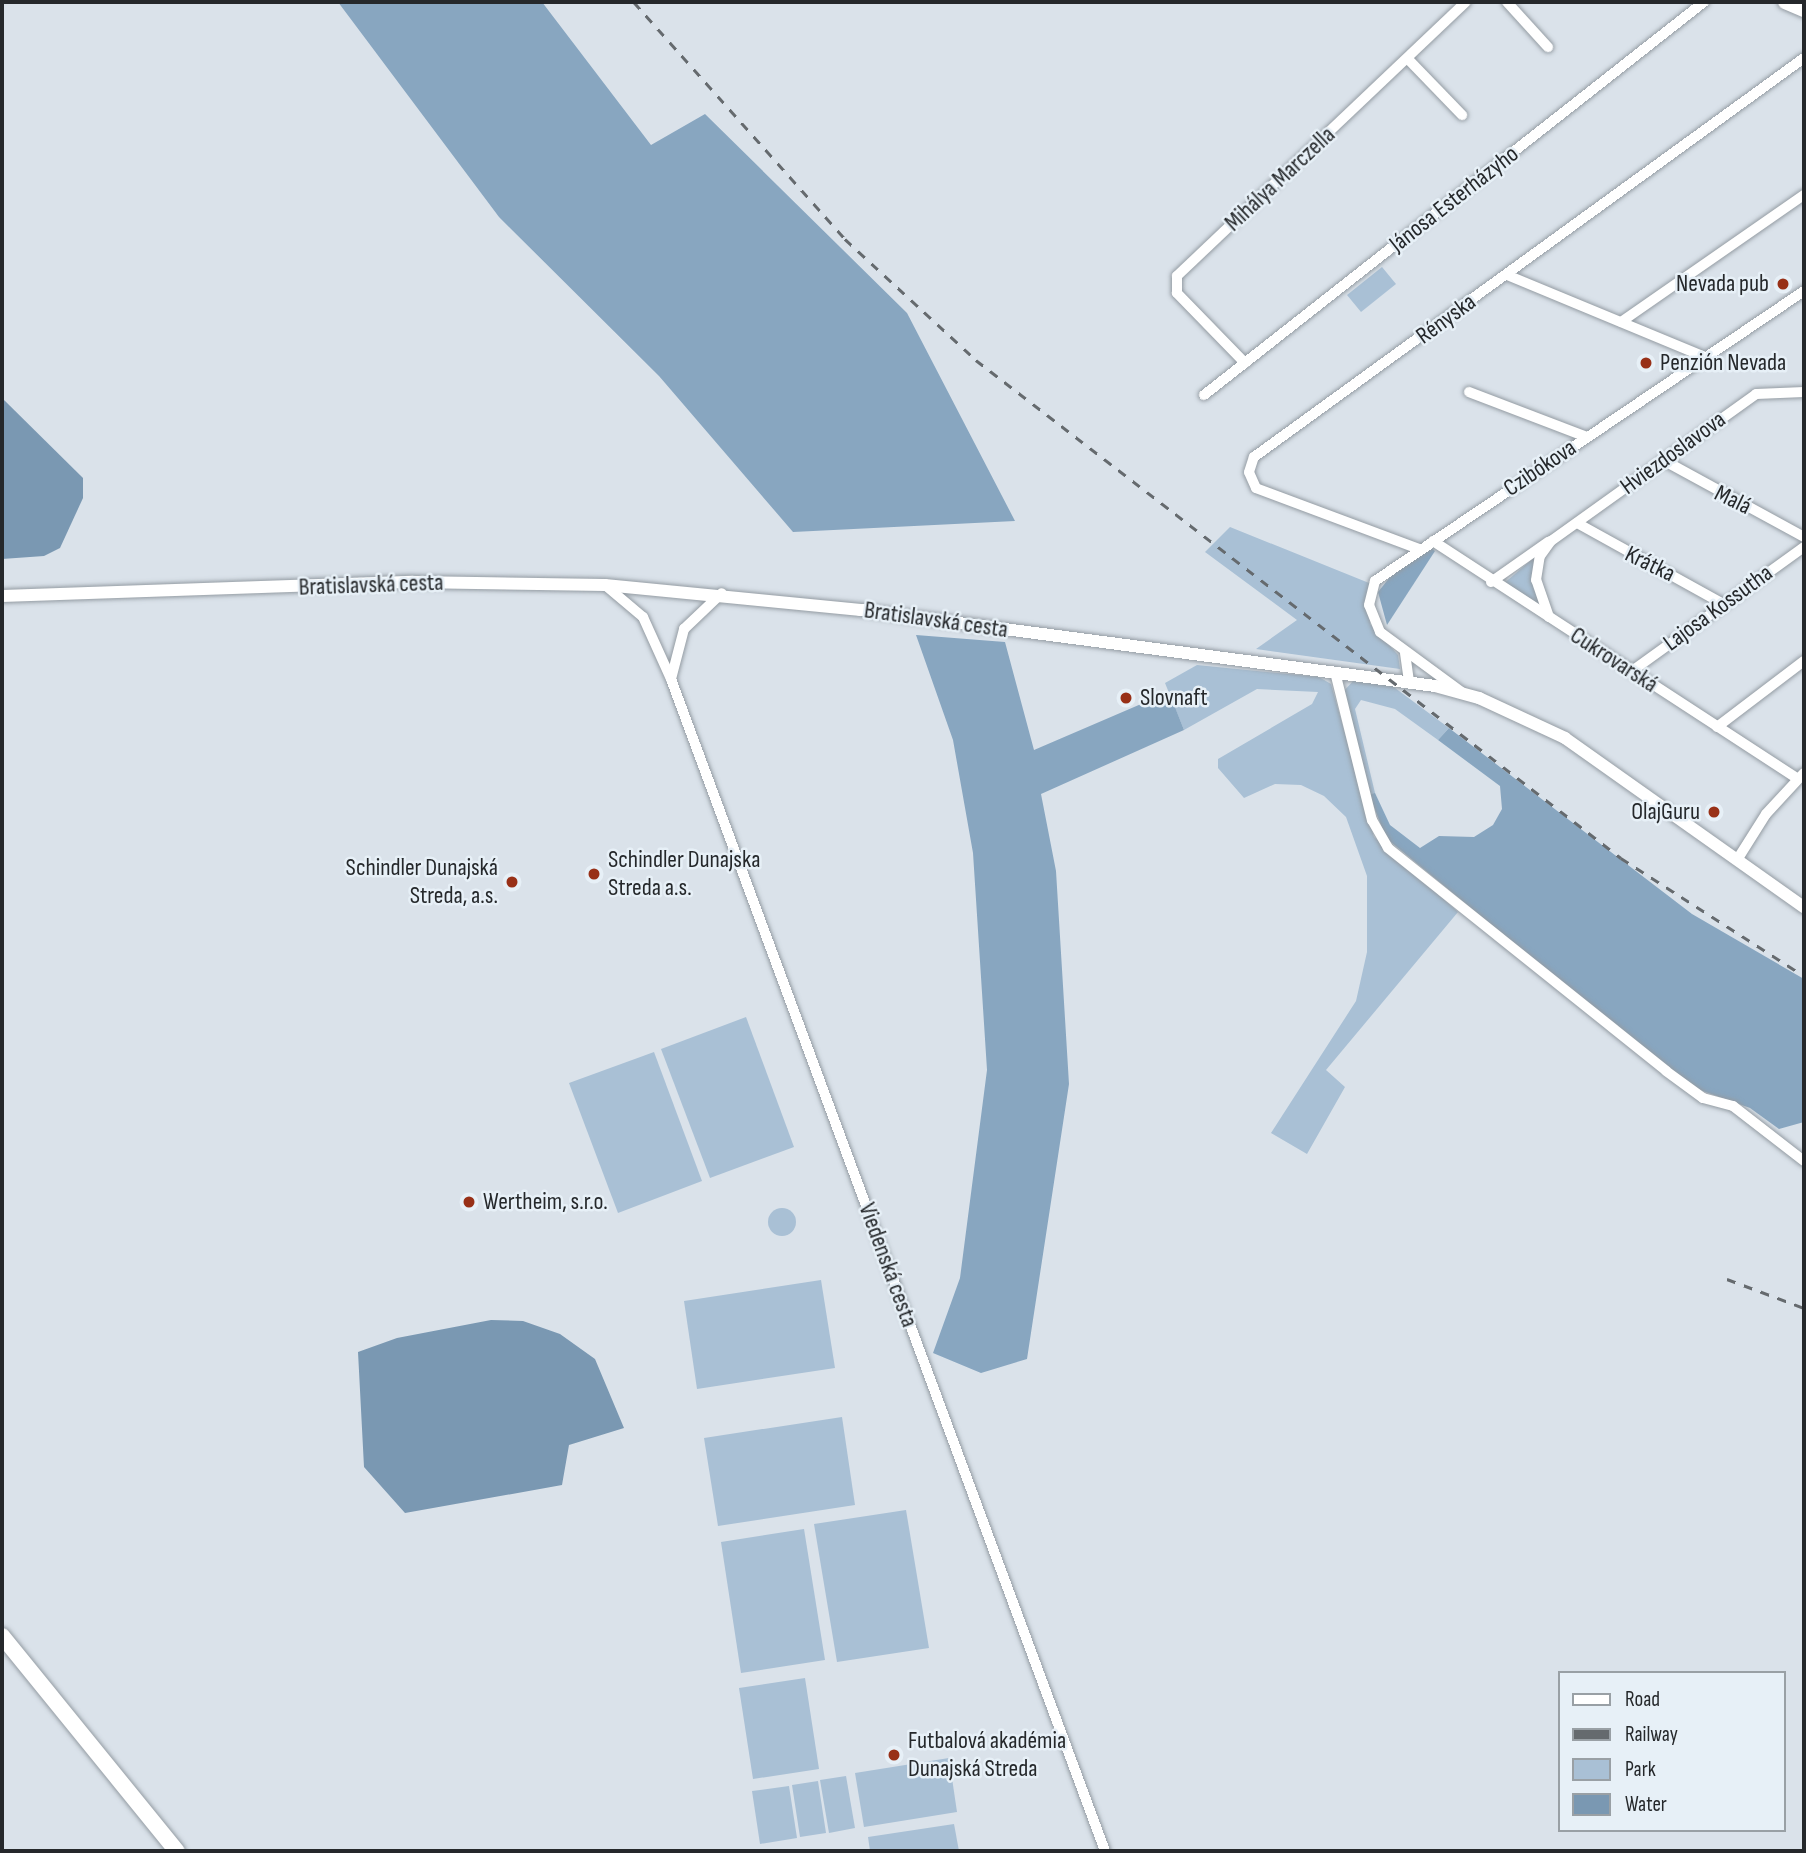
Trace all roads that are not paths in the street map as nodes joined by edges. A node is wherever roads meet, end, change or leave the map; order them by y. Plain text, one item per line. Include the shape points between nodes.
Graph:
1 (1466, 2) edge
2 (1507, 2) edge
3 (1704, 2) edge
4 (1784, 2) edge
5 (1804, 10) edge
6 (1548, 47) dead end
7 (1804, 58) edge
8 (1408, 59) junction
9 (1462, 115) dead end
10 (1804, 195) edge
11 (1507, 275) junction
12 (1804, 291) edge
13 (1622, 322) junction
14 (1705, 357) junction
15 (1245, 363) junction
16 (1469, 392) dead end
17 (1804, 392) edge
18 (1204, 395) dead end
19 (1587, 436) junction
20 (1663, 460) junction
21 (1577, 523) junction
22 (1804, 537) edge
23 (1433, 541) junction
24 (1551, 541) junction
25 (1804, 547) edge
26 (1419, 549) junction
27 (1491, 582) junction
28 (605, 585) junction
29 (722, 593) junction
30 (2, 596) edge
31 (1723, 604) junction
32 (1551, 620) junction
33 (1402, 649) junction
34 (1804, 662) edge
35 (1632, 671) junction
36 (1335, 672) junction
37 (671, 679) junction
38 (1409, 682) junction
39 (1463, 693) junction
40 (1717, 727) junction
41 (1800, 775) edge
42 (1737, 860) junction
43 (1804, 907) edge
44 (1804, 1161) edge
45 (2, 1636) edge
46 (177, 1851) edge
47 (1105, 1851) edge

1 - 8 street, Mihálya Marczella
2 - 6 street
3 - 15 street, Jánosa Esterházyho
4 - 5 main road
7 - 11 street, Rényska
8 - 9 street
8 - 15 street, Mihálya Marczella via 1177,276 1177,293
10 - 13 street
11 - 13 street
11 - 26 street, Rényska via 1254,457 1249,472 1256,488
12 - 14 street, Czibókova
13 - 14 street
14 - 19 street, Czibókova
15 - 18 street, Jánosa Esterházyho
16 - 19 street
17 - 20 street, Hviezdoslavova via 1756,394
19 - 23 street, Czibókova
20 - 21 street, Hviezdoslavova
20 - 22 street, Malá
21 - 24 street, Hviezdoslavova
21 - 31 street, Krátka
23 - 26 street, Czibókova
23 - 27 street, Cukrovarská
24 - 27 street, Hviezdoslavova
24 - 32 street via 1540,556 1536,580
25 - 31 street, Lajosa Kossutha
26 - 33 street, Czibókova via 1384,573 1370,593 1374,624
27 - 32 street, Cukrovarská
28 - 29 street, Bratislavská cesta
28 - 30 street, Bratislavská cesta via 413,582
28 - 37 street, Viedenská cesta via 643,617
29 - 36 street, Bratislavská cesta
29 - 37 street via 684,629
31 - 35 street, Lajosa Kossutha
32 - 35 street, Cukrovarská
33 - 38 street via 1411,663
33 - 39 street, Czibókova
34 - 40 street
35 - 40 street, Cukrovarská
36 - 38 street, Bratislavská cesta
36 - 44 street via 1372,820 1388,848 1666,1071 1703,1098 1733,1106
37 - 47 street, Viedenská cesta
38 - 39 street, Bratislavská cesta
39 - 42 street, Bratislavská cesta via 1565,738
40 - 41 street, Cukrovarská
41 - 42 street
42 - 43 street, Bratislavská cesta
45 - 46 main road

